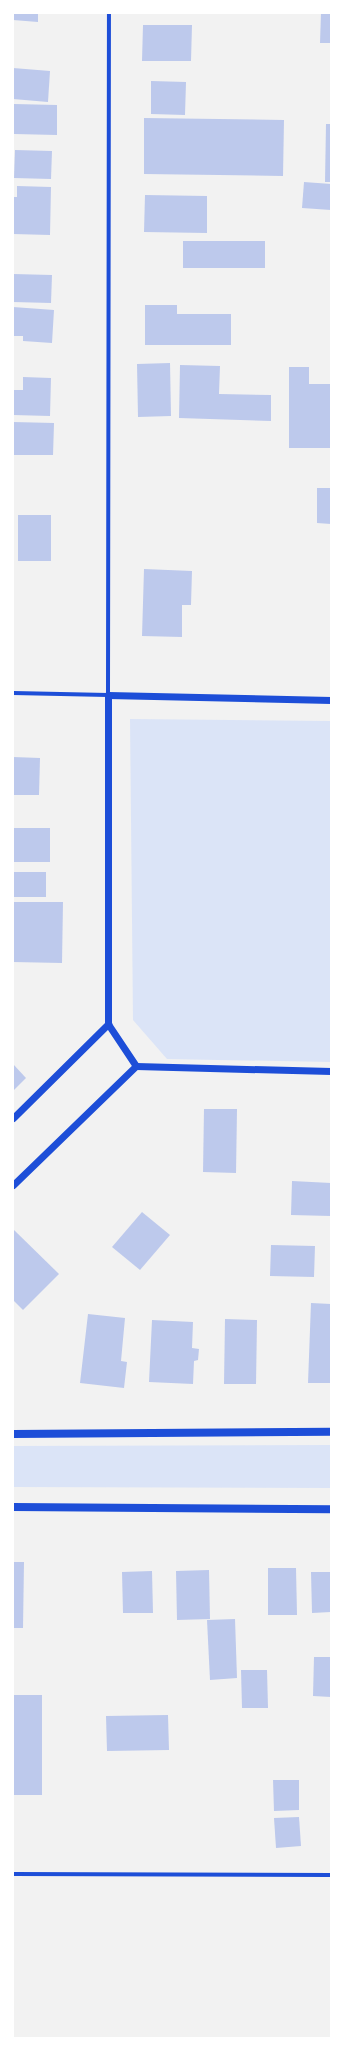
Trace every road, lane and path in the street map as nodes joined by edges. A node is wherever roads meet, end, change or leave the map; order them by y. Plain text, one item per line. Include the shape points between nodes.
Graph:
1 (109, 13) edge
2 (13, 693) edge
3 (108, 696) junction
4 (331, 700) edge
5 (108, 1024) junction
6 (136, 1066) junction
7 (331, 1071) edge
8 (13, 1118) edge
9 (13, 1185) edge
10 (331, 1432) edge
11 (13, 1434) edge
12 (13, 1508) edge
13 (331, 1510) edge
14 (13, 1874) edge
15 (331, 1875) edge

1 - 3 street
2 - 3 street
3 - 4 street
3 - 5 street
5 - 6 street
5 - 8 street
6 - 7 street
6 - 9 street
10 - 11 main road
12 - 13 main road
14 - 15 street

